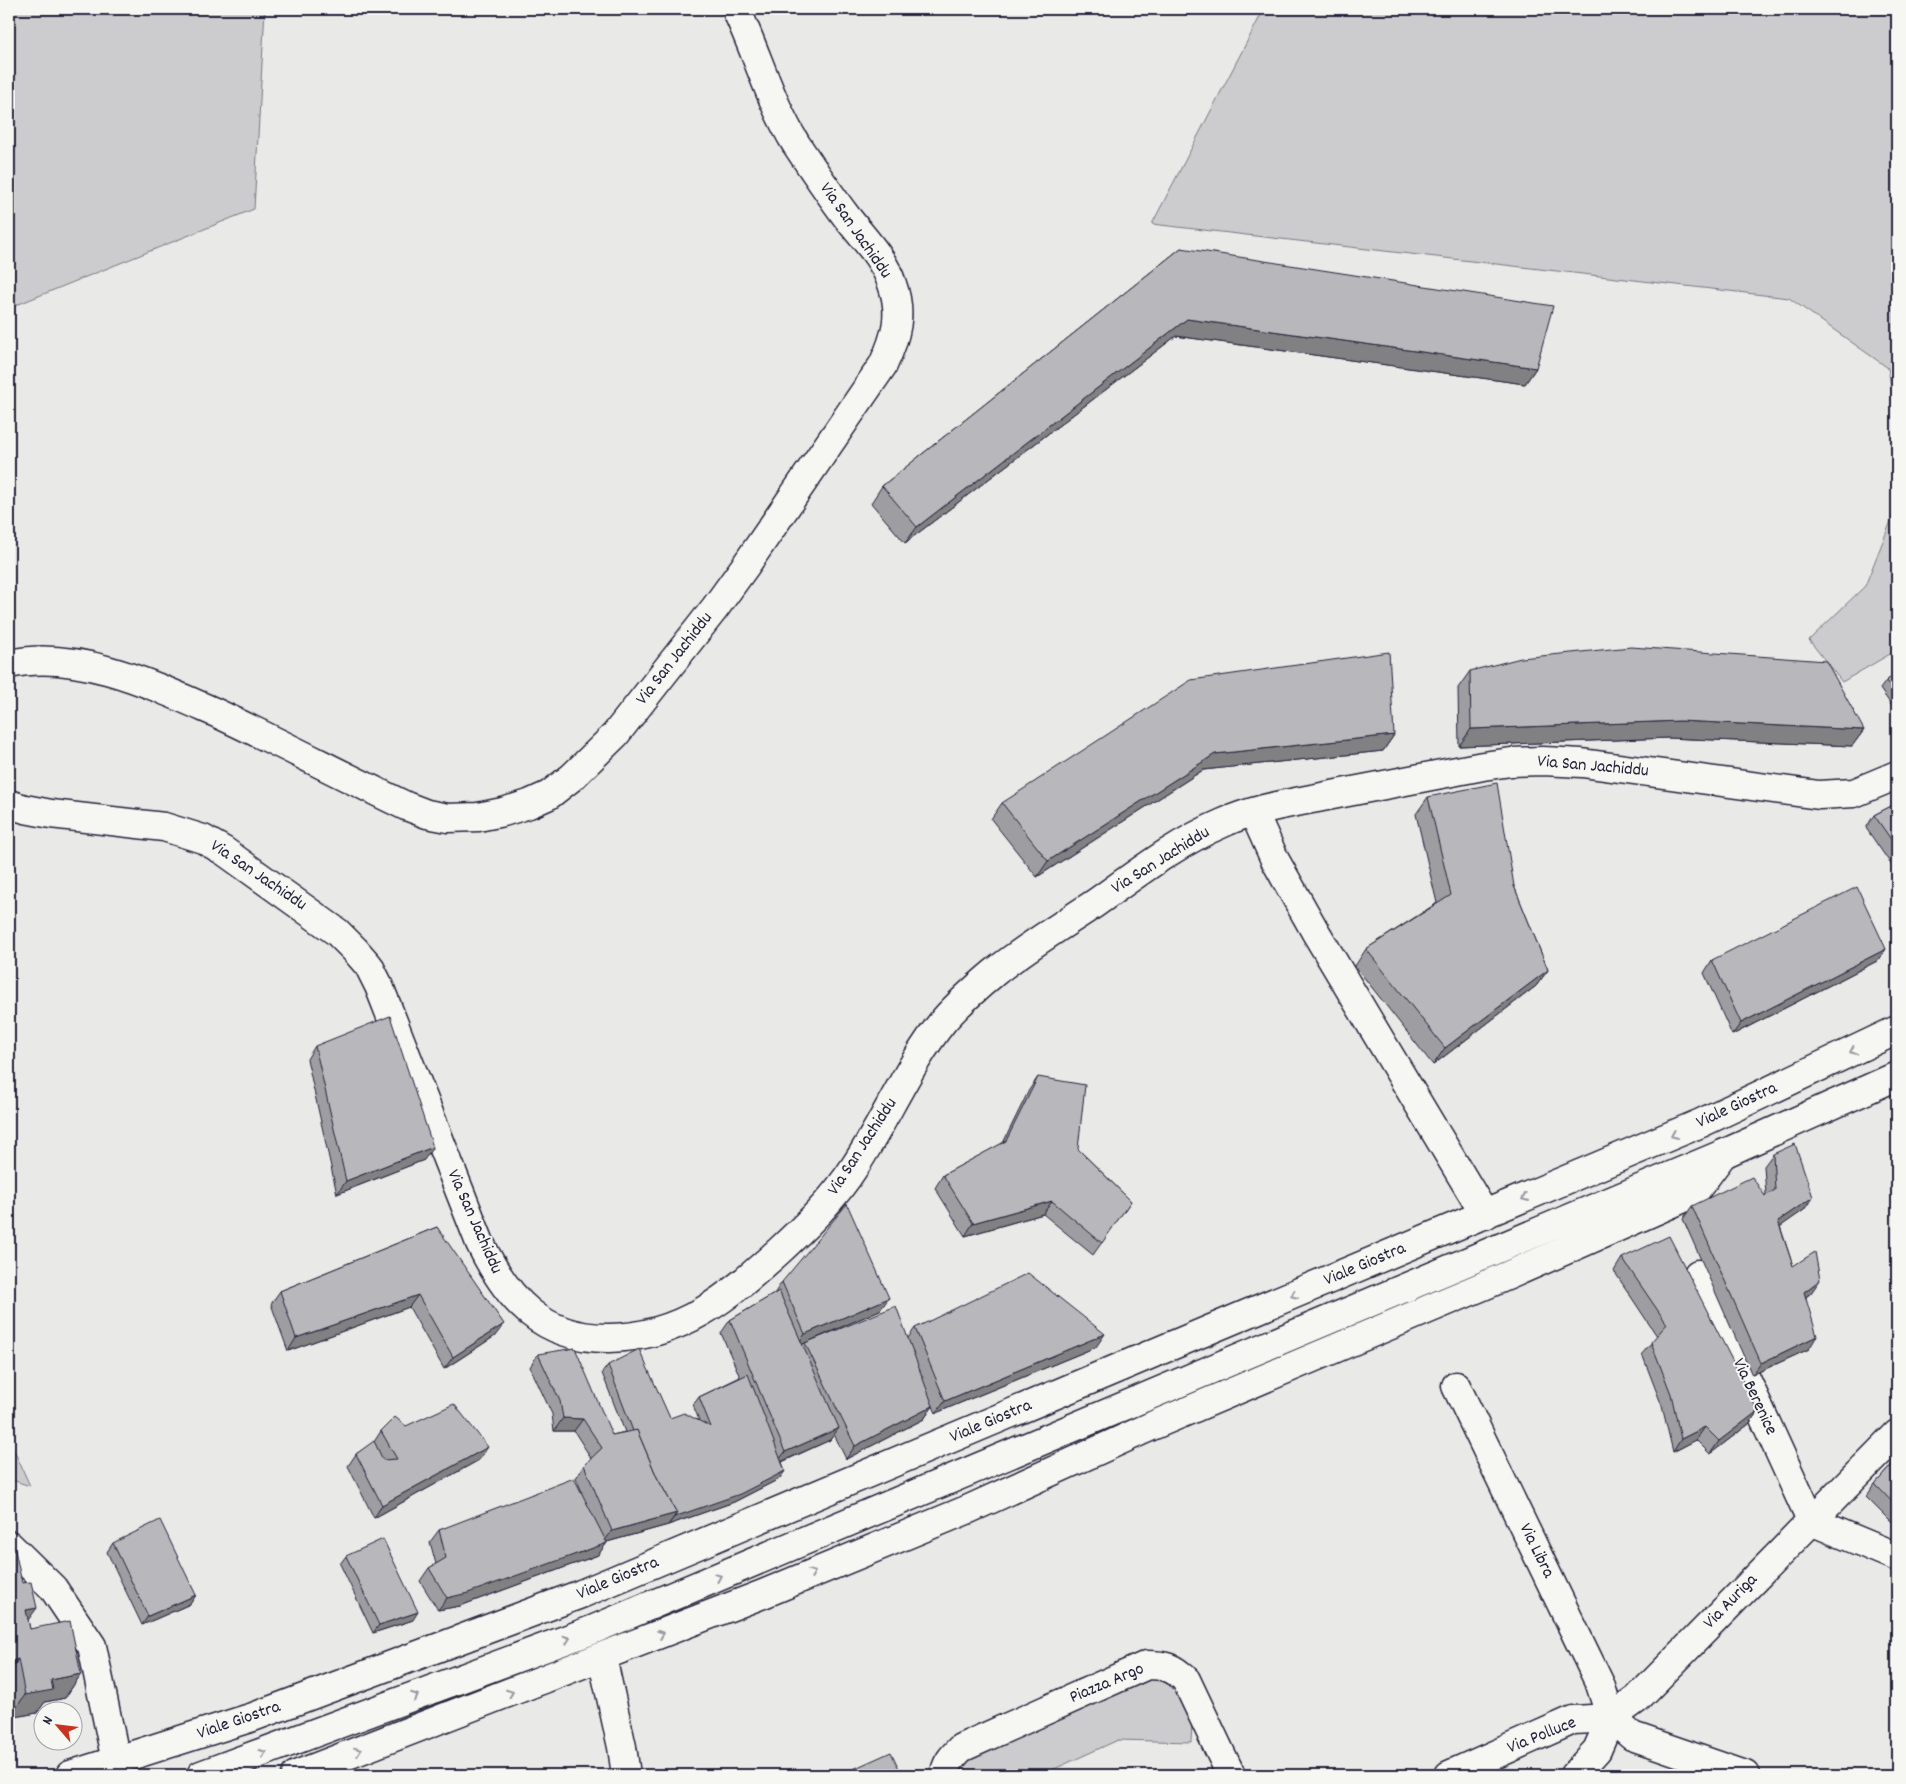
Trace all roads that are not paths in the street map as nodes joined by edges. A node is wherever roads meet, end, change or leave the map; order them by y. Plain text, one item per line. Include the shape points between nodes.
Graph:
1 (736, 9) edge
2 (9, 664) edge
3 (1897, 775) edge
4 (9, 804) edge
5 (1254, 813) junction
6 (1897, 1030) edge
7 (1897, 1076) edge
8 (1723, 1154) junction
9 (1485, 1215) junction
10 (1698, 1274) dead end
11 (1456, 1386) dead end
12 (1897, 1434) edge
13 (1811, 1521) junction
14 (9, 1545) edge
15 (1897, 1557) edge
16 (602, 1657) junction
17 (1611, 1718) junction
18 (116, 1761) junction
19 (70, 1775) edge
20 (201, 1775) edge
21 (296, 1775) edge
22 (626, 1775) edge
23 (945, 1775) edge
24 (1231, 1775) edge
25 (1449, 1775) edge
26 (1574, 1775) edge
27 (1745, 1775) edge

1 - 2 street, Via San Jachiddu via 776,106 796,142 826,190 885,267 895,294 898,324 883,364 746,566 615,735 572,777 549,795 503,812 448,818 428,814 154,685 116,672 70,663 24,660
3 - 5 street, Via San Jachiddu via 1854,793 1819,795 1582,763 1511,762
4 - 5 street, Via San Jachiddu via 51,814 164,827 203,839 337,932 369,966 491,1267 518,1303 534,1317 555,1329 596,1338 646,1335 672,1328 716,1304 740,1286 799,1232 840,1187 930,1040 966,997 996,971 1161,858 1225,821
5 - 9 street via 1275,860 1315,931
6 -> 9 street, Viale Giostra via 1701,1123
7 - 8 street, Viale Giostra
16 -> 8 street via 969,1509 1154,1425 1693,1194
20 -> 8 street, Viale Giostra via 592,1630
9 -> 18 street, Viale Giostra via 581,1594 253,1717
10 - 13 street, Via Berenice
11 - 17 street, Via Libra via 1600,1684
12 - 13 street, Via Auriga
13 - 15 street
13 - 17 street, Via Auriga via 1637,1699
14 - 18 street via 53,1588 92,1646
21 -> 16 street
16 - 22 street
17 - 25 street, Via Polluce via 1573,1720
17 - 26 street via 1597,1750
17 - 27 street via 1632,1736
18 - 19 street, Viale Giostra
23 - 24 street, Piazza Argo via 951,1758 961,1748 1147,1665 1162,1665 1176,1670 1186,1680

